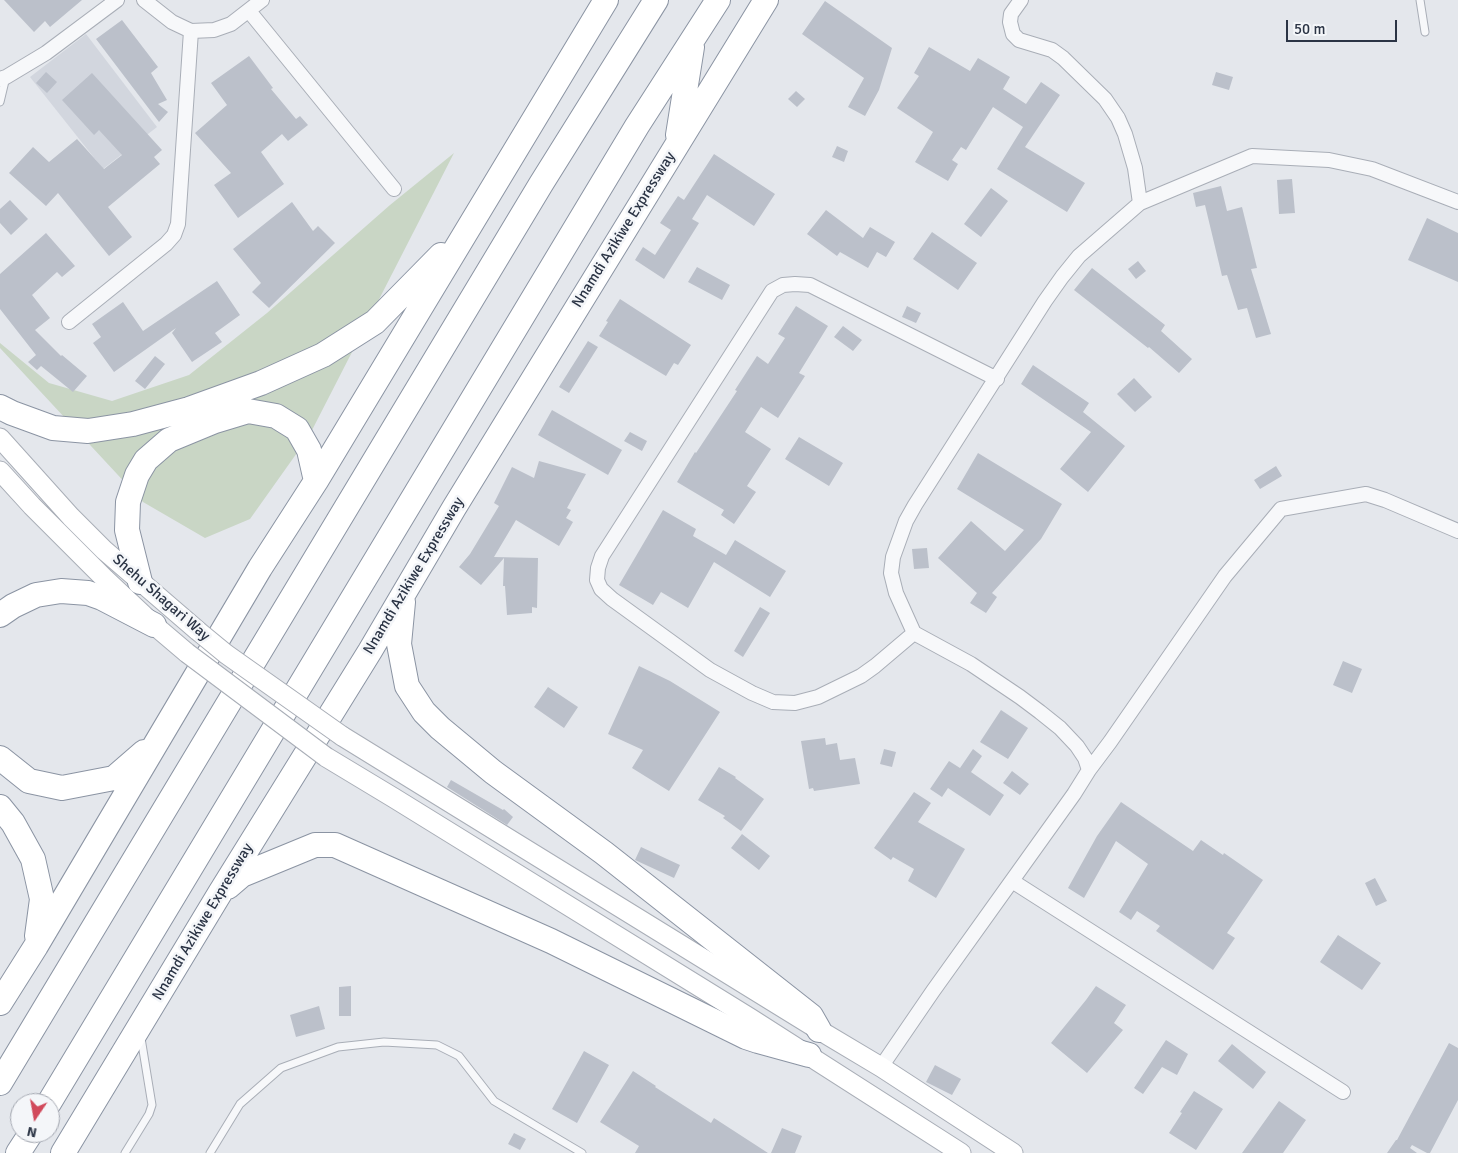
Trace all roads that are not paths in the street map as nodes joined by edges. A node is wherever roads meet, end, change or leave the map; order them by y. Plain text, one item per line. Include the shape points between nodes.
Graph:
1 (117, 0) edge
2 (144, 0) edge
3 (262, 0) edge
4 (606, 0) edge
5 (656, 0) edge
6 (718, 0) edge
7 (766, 0) edge
8 (1021, 0) edge
9 (1420, 0) edge
10 (249, 11) junction
11 (191, 31) junction
12 (1425, 32) dead end
13 (693, 39) junction
14 (3, 78) edge
15 (0, 102) edge
16 (677, 146) junction
17 (394, 189) dead end
18 (1458, 202) edge
19 (1140, 203) junction
20 (469, 227) junction
21 (69, 322) dead end
22 (997, 379) junction
23 (0, 406) edge
24 (0, 438) edge
25 (0, 471) edge
26 (316, 481) junction
27 (1458, 531) edge
28 (140, 582) junction
29 (401, 599) junction
30 (0, 615) edge
31 (154, 625) junction
32 (914, 633) junction
33 (157, 742) junction
34 (0, 758) edge
35 (1089, 770) junction
36 (0, 807) edge
37 (1012, 881) junction
38 (220, 893) junction
39 (36, 946) junction
40 (0, 1003) edge
41 (139, 1028) junction
42 (819, 1030) junction
43 (809, 1055) junction
44 (881, 1067) junction
45 (0, 1083) edge
46 (1343, 1092) dead end
47 (55, 1093) edge
48 (63, 1153) edge
49 (125, 1153) edge
50 (210, 1153) edge
51 (582, 1153) edge
52 (961, 1153) edge
53 (1013, 1153) edge

1 - 14 street via 46,53
2 - 11 street via 172,22
3 - 10 street
4 - 20 highway
5 - 45 highway via 541,184
6 - 13 highway
7 - 16 highway, Nnamdi Azikiwe Expressway
8 - 19 street via 1011,14 1013,34 1019,40 1052,50 1105,99 1125,134 1135,168
9 - 12 lane
10 - 11 street via 231,24 214,30
10 - 17 street
11 - 21 street via 178,224 174,235
13 - 16 highway
13 - 47 highway via 632,134
14 - 15 lane
16 - 29 highway, Nnamdi Azikiwe Expressway
18 - 19 street via 1372,169 1329,160 1252,156
19 - 22 street via 1079,256 1045,301
20 - 23 highway via 375,322 323,355 261,383 190,409 88,431 53,428 12,414
20 - 26 highway
22 - 32 street via 915,505 893,557 891,573 896,593
22 - 32 street via 810,285 783,285 772,291 602,556 598,568 597,580 612,600 710,670 773,702 795,703 818,697 861,676
24 - 28 main road, Shehu Shagari Way via 70,518
25 - 31 main road, Shehu Shagari Way
26 - 28 highway via 309,450 297,429 276,416 248,411 169,440 146,460 128,502 127,530
26 - 33 highway via 260,568
27 - 35 street via 1366,494 1281,509 1226,576
28 - 42 main road, Shehu Shagari Way, bridge via 226,654 342,736
29 - 38 highway, Nnamdi Azikiwe Expressway
29 - 42 highway via 404,604 399,644 407,686 424,712 493,772 626,870 810,1016
30 - 31 highway via 36,596 61,591 88,593 102,598
31 - 43 main road, Shehu Shagari Way, bridge via 326,757
32 - 35 street via 971,664 1027,702 1071,740 1085,758
33 - 34 highway via 114,778 62,788 29,781
33 - 39 highway
35 - 37 street
36 - 39 highway via 33,859 42,899
37 - 44 street
37 - 46 street
38 - 41 highway, Nnamdi Azikiwe Expressway
38 - 43 highway via 242,875 315,845 335,845 551,941 746,1037
39 - 40 highway
41 - 48 highway, Nnamdi Azikiwe Expressway
41 - 49 lane via 152,1105
42 - 44 main road, Shehu Shagari Way
43 - 52 main road, Shehu Shagari Way
44 - 53 main road, Shehu Shagari Way
50 - 51 lane via 240,1104 281,1068 338,1047 384,1042 437,1046 459,1056 494,1101

